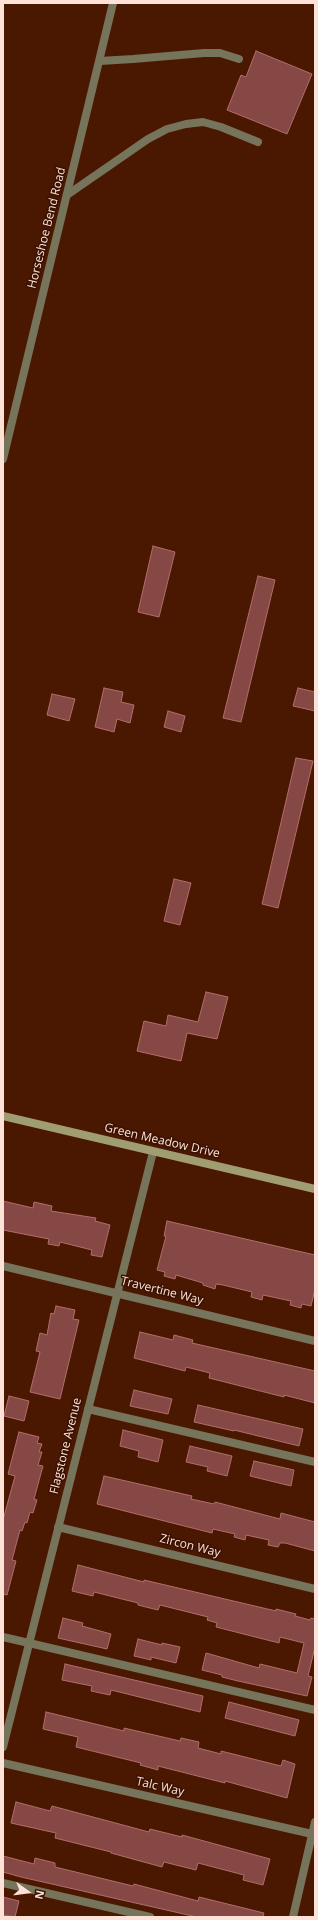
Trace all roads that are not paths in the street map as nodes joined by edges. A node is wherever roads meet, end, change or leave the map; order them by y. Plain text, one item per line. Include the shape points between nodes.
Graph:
1 (113, 3) edge
2 (239, 59) dead end
3 (100, 61) junction
4 (258, 142) dead end
5 (67, 195) junction
6 (3, 459) edge
7 (3, 1116) edge
8 (153, 1152) junction
9 (315, 1189) edge
10 (3, 1266) edge
11 (118, 1292) junction
12 (315, 1341) edge
13 (88, 1409) junction
14 (315, 1462) edge
15 (58, 1526) junction
16 (315, 1589) edge
17 (3, 1636) edge
18 (29, 1642) junction
19 (315, 1710) edge
20 (3, 1747) edge
21 (3, 1763) edge
22 (315, 1822) edge
23 (312, 1834) junction
24 (3, 1883) edge
25 (150, 1917) edge
26 (293, 1917) edge

1 - 3 street, Horseshoe Bend Road
2 - 3 street via 220,53 204,53
3 - 5 street, Horseshoe Bend Road
4 - 5 street via 202,122 167,129 148,138
5 - 6 street, Horseshoe Bend Road
7 - 8 main road, Green Meadow Drive
8 - 9 main road, Green Meadow Drive
8 - 11 street, Flagstone Avenue
10 - 11 street, Travertine Way
11 - 12 street, Travertine Way
11 - 13 street, Flagstone Avenue
13 - 14 street
13 - 15 street, Flagstone Avenue
15 - 16 street, Zircon Way
15 - 18 street, Flagstone Avenue
17 - 18 street
18 - 19 street
18 - 20 street, Flagstone Avenue
21 - 23 street, Talc Way
22 - 23 street
23 - 26 street
24 - 25 street

